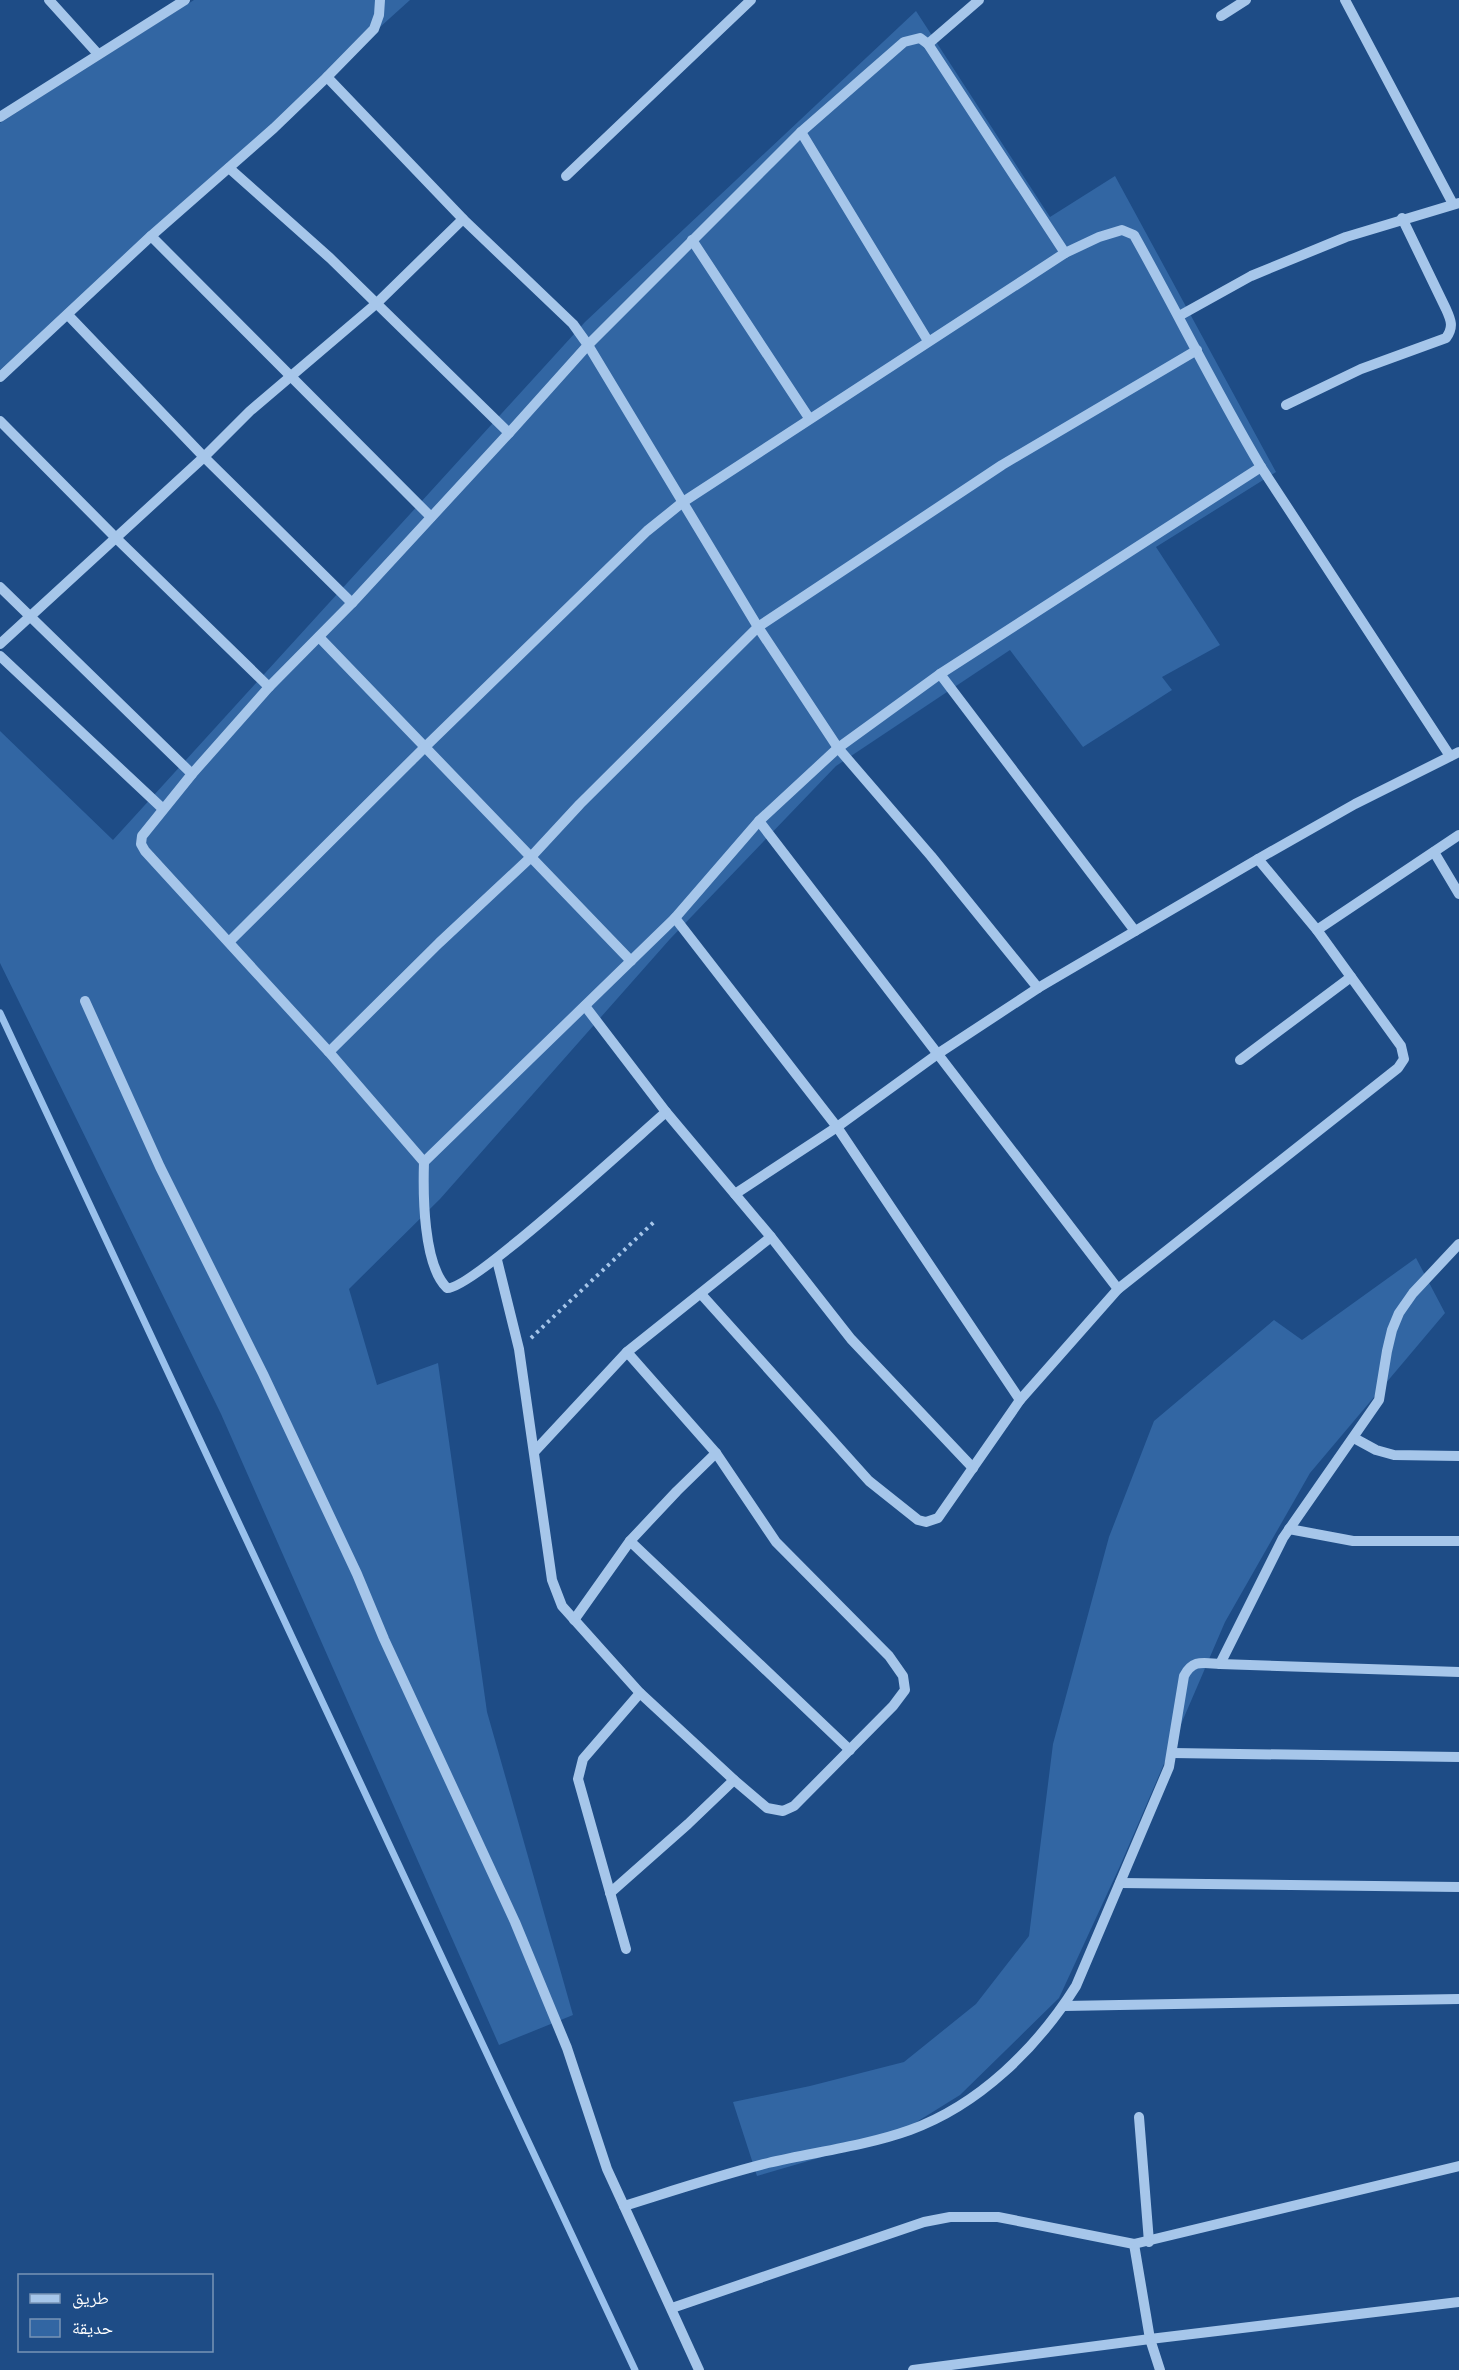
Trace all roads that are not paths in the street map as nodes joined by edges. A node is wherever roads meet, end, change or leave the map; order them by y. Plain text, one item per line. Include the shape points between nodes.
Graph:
1 (49, 0) edge
2 (185, 0) edge
3 (380, 0) edge
4 (751, 0) edge
5 (979, 0) edge
6 (1246, 0) edge
7 (1345, 0) edge
8 (1221, 16) dead end
9 (928, 44) junction
10 (98, 54) junction
11 (327, 77) junction
12 (0, 117) edge
13 (801, 132) junction
14 (229, 168) junction
15 (566, 176) dead end
16 (1456, 204) edge
17 (1402, 218) junction
18 (463, 219) junction
19 (151, 236) junction
20 (692, 240) junction
21 (1065, 253) junction
22 (377, 303) junction
23 (68, 315) junction
24 (1179, 316) junction
25 (928, 341) junction
26 (588, 345) junction
27 (1197, 350) junction
28 (0, 377) edge
29 (291, 377) junction
30 (1286, 405) dead end
31 (809, 418) junction
32 (0, 421) edge
33 (509, 433) junction
34 (204, 457) junction
35 (1261, 467) junction
36 (682, 502) junction
37 (431, 517) junction
38 (116, 538) junction
39 (0, 587) edge
40 (352, 603) junction
41 (29, 617) junction
42 (758, 627) junction
43 (319, 637) junction
44 (0, 644) edge
45 (0, 656) edge
46 (940, 674) junction
47 (269, 687) junction
48 (424, 748) junction
49 (838, 748) junction
50 (1455, 754) edge
51 (192, 774) junction
52 (162, 808) junction
53 (759, 821) junction
54 (1459, 835) edge
55 (1434, 852) junction
56 (530, 858) junction
57 (1258, 859) junction
58 (1459, 894) edge
59 (675, 918) junction
60 (1317, 930) junction
61 (1135, 931) junction
62 (229, 942) junction
63 (630, 962) junction
64 (1351, 977) junction
65 (1038, 988) junction
66 (85, 1001) dead end
67 (585, 1006) junction
68 (329, 1052) junction
69 (939, 1053) junction
70 (1240, 1060) dead end
71 (666, 1112) junction
72 (837, 1127) junction
73 (424, 1162) junction
74 (735, 1194) junction
75 (771, 1237) junction
76 (1459, 1244) edge
77 (497, 1260) junction
78 (1118, 1289) junction
79 (701, 1294) junction
80 (627, 1352) junction
81 (1020, 1400) junction
82 (1354, 1438) junction
83 (535, 1451) junction
84 (716, 1453) junction
85 (1459, 1456) edge
86 (973, 1468) junction
87 (1289, 1529) junction
88 (630, 1541) junction
89 (1459, 1541) edge
90 (574, 1620) junction
91 (1220, 1664) junction
92 (1459, 1672) edge
93 (640, 1693) junction
94 (850, 1750) junction
95 (1172, 1753) junction
96 (1459, 1757) edge
97 (734, 1780) junction
98 (1120, 1882) junction
99 (1459, 1887) edge
100 (610, 1893) junction
101 (626, 1949) dead end
102 (1459, 1999) edge
103 (1064, 2006) junction
104 (1139, 2117) dead end
105 (1459, 2166) edge
106 (624, 2206) junction
107 (1149, 2242) junction
108 (1134, 2244) junction
109 (1459, 2302) edge
110 (672, 2308) junction
111 (1149, 2338) junction
112 (699, 2370) edge
113 (913, 2370) edge
114 (1160, 2370) edge

1 - 10 street
2 - 10 street
3 - 11 street via 374,29
4 - 15 street
5 - 9 street
6 - 8 street
7 - 16 street
9 - 13 street via 920,38 904,42
9 - 21 street
10 - 12 street
11 - 14 street
11 - 18 street
13 - 20 street
13 - 25 street
14 - 19 street
14 - 22 street
16 - 17 street
17 - 24 street via 1251,276
17 - 30 street via 1446,309 1451,331 1446,338 1361,369
18 - 22 street
18 - 26 street via 573,324
19 - 23 street
19 - 29 street
20 - 26 street
20 - 31 street
21 - 24 street via 1099,237 1130,231
21 - 25 street
22 - 29 street
22 - 33 street
23 - 28 street
23 - 34 street
24 - 27 street
25 - 31 street
26 - 33 street
26 - 36 street
27 - 35 street
27 - 42 street via 1002,465
29 - 34 street
29 - 37 street
31 - 36 street
32 - 38 street
33 - 37 street
34 - 38 street
34 - 40 street
35 - 46 street
35 - 50 street
36 - 42 street
36 - 48 street via 647,531
37 - 40 street
38 - 41 street
38 - 47 street
39 - 41 street
40 - 43 street
41 - 44 street
41 - 51 street
42 - 49 street
42 - 56 street
43 - 47 street
43 - 48 street
45 - 52 street
46 - 49 street
46 - 61 street
47 - 51 street
48 - 56 street
48 - 62 street
49 - 53 street
49 - 65 street
50 - 57 street
51 - 52 street
52 - 62 street via 142,836 141,844
53 - 59 street
53 - 69 street
54 - 55 street
55 - 58 street
55 - 60 street
56 - 63 street
56 - 68 street
57 - 60 street
57 - 61 street
59 - 63 street
59 - 72 street
60 - 64 street
61 - 65 street
62 - 68 street
63 - 67 street
64 - 70 street
64 - 78 street via 1401,1046 1404,1059 1398,1068
65 - 69 street
66 - 106 street via 160,1167 357,1574 511,1912 567,2048 607,2169
67 - 71 street
67 - 73 street
68 - 73 street
69 - 72 street
69 - 78 street
71 - 74 street
71 - 77 street
72 - 74 street
72 - 81 street
73 - 77 street via 423,1207 438,1277 444,1286 453,1289
74 - 75 street
75 - 79 street
75 - 86 street via 851,1339
76 - 82 street via 1399,1313 1387,1351 1379,1400
77 - 83 street via 519,1349
78 - 81 street
79 - 80 street
79 - 86 street via 869,1481 918,1520 933,1522 938,1518
80 - 83 street
80 - 84 street
81 - 86 street
82 - 85 street via 1395,1455
82 - 87 street
83 - 90 street via 552,1580 562,1606
84 - 88 street
84 - 94 street via 776,1542 889,1656 903,1676 905,1690
87 - 89 street via 1353,1540
87 - 91 street
88 - 90 street
88 - 94 street
90 - 93 street
91 - 92 street
91 - 95 street via 1189,1666
93 - 97 street
93 - 100 street via 579,1768 579,1786
94 - 97 street via 794,1806 783,1811 766,1808
95 - 96 street
95 - 98 street
97 - 100 street
98 - 99 street
98 - 103 street
100 - 101 street
102 - 103 street
103 - 106 street via 1018,2059 946,2114 910,2130 766,2164
104 - 107 street
105 - 107 street
106 - 110 street
107 - 108 street
108 - 110 street via 998,2217 950,2217 924,2222
108 - 111 street
109 - 111 street
110 - 112 street
111 - 113 street
111 - 114 street

